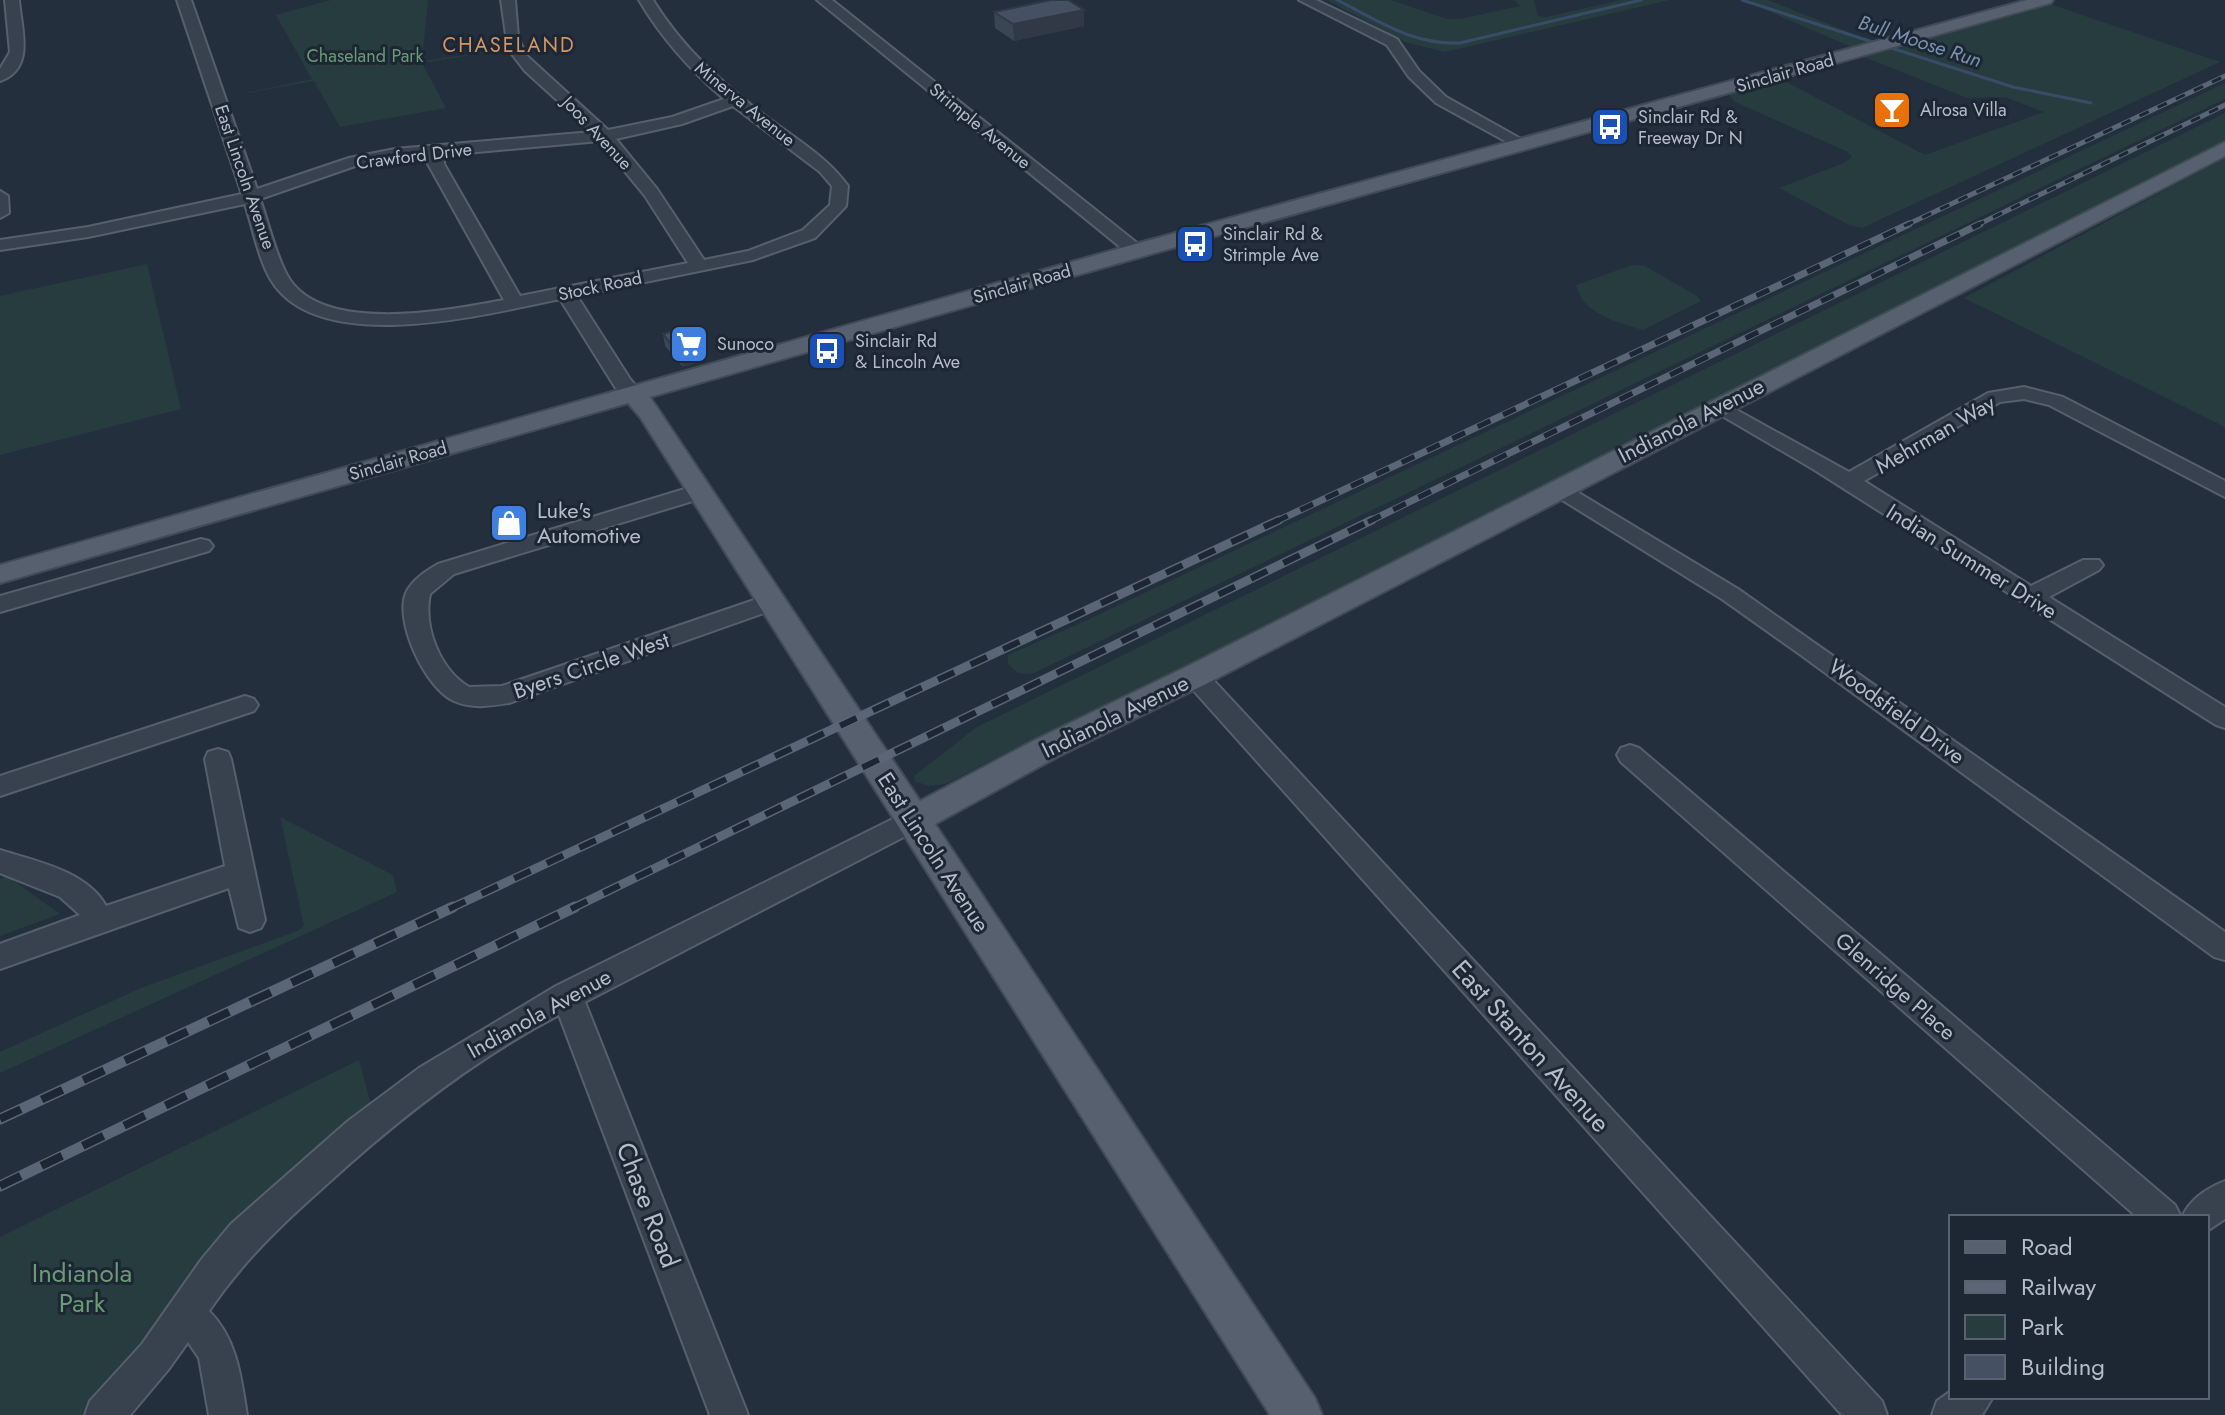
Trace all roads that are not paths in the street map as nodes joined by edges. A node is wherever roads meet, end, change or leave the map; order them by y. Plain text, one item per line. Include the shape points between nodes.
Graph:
1 (12, 0) edge
2 (508, 0) edge
3 (646, 0) edge
4 (824, 0) edge
5 (1306, 0) edge
6 (2045, 0) edge
7 (190, 1) edge
8 (0, 77) edge
9 (737, 99) junction
10 (604, 136) junction
11 (1522, 144) junction
12 (2225, 148) edge
13 (436, 151) junction
14 (0, 196) edge
15 (251, 196) junction
16 (838, 206) joint
17 (0, 213) edge
18 (0, 245) edge
19 (1136, 251) junction
20 (698, 265) junction
21 (566, 294) junction
22 (515, 303) junction
23 (347, 317) joint
24 (632, 393) junction
25 (1717, 407) junction
26 (1847, 482) junction
27 (1559, 488) junction
28 (2225, 490) edge
29 (701, 491) junction
30 (201, 546) dead end
31 (2091, 565) dead end
32 (0, 574) edge
33 (2029, 597) junction
34 (772, 602) junction
35 (0, 604) edge
36 (1195, 676) junction
37 (245, 705) dead end
38 (2225, 719) edge
39 (1630, 755) dead end
40 (218, 759) dead end
41 (0, 786) edge
42 (913, 820) junction
43 (0, 861) edge
44 (241, 872) junction
45 (250, 920) dead end
46 (98, 921) junction
47 (2225, 948) edge
48 (0, 957) edge
49 (567, 995) junction
50 (2225, 1197) edge
51 (2161, 1215) edge
52 (2202, 1215) edge
53 (183, 1315) junction
54 (1971, 1399) edge
55 (104, 1415) edge
56 (228, 1415) edge
57 (729, 1415) edge
58 (1298, 1415) edge
59 (1868, 1415) edge
60 (1951, 1415) edge

1 - 8 street via 19,55 15,66
2 - 10 street, Joos Avenue via 515,47 524,60
3 - 9 street, Minerva Avenue via 660,27 686,57
4 - 19 street, Strimple Avenue
5 - 11 street via 1392,42 1441,100
6 - 11 main road, Sinclair Road
7 - 15 street, East Lincoln Avenue
9 - 10 street, Crawford Drive via 677,121
9 - 16 street, Minerva Avenue via 826,169 840,186
10 - 13 street, Crawford Drive
10 - 20 street, Joos Avenue via 652,194
11 - 19 main road, Sinclair Road
12 - 25 main road, Indianola Avenue
13 - 15 street, Crawford Drive via 355,161
13 - 22 street via 436,164
14 - 17 street
15 - 18 street, Crawford Drive via 131,224
15 - 23 street, East Lincoln Avenue via 279,278 318,309
16 - 20 street, Stock Road via 809,234 786,244
19 - 24 main road, Sinclair Road
20 - 21 street, Stock Road
21 - 22 street, Stock Road
21 - 24 street, East Lincoln Avenue
22 - 23 street, Stock Road via 403,320
24 - 29 main road, East Lincoln Avenue
24 - 32 main road, Sinclair Road
25 - 26 street, Indian Summer Drive
25 - 27 main road, Indianola Avenue
26 - 28 street, Mehrman Way via 1995,397 2024,393 2056,401
26 - 33 street, Indian Summer Drive
27 - 36 main road, Indianola Avenue
27 - 47 street, Woodsfield Drive via 1807,647
29 - 34 main road, East Lincoln Avenue
29 - 34 street, Byers Circle West via 446,569 419,591 415,605 419,634 437,670 455,692 479,698 509,694
30 - 35 street
31 - 33 street
33 - 38 street, Indian Summer Drive
34 - 42 main road, East Lincoln Avenue
36 - 42 main road, Indianola Avenue
36 - 59 street, East Stanton Avenue
37 - 41 street
39 - 51 street, Glenridge Place
40 - 44 street
42 - 49 street, Indianola Avenue
42 - 58 main road, East Lincoln Avenue
43 - 46 street via 70,887 93,907
44 - 45 street
44 - 46 street
46 - 48 street
49 - 53 street, Indianola Avenue via 471,1051 360,1132 244,1236
49 - 57 street, Chase Road
50 - 52 street
53 - 55 street, Indianola Avenue via 155,1357
53 - 56 street via 201,1325 213,1341
54 - 60 street

